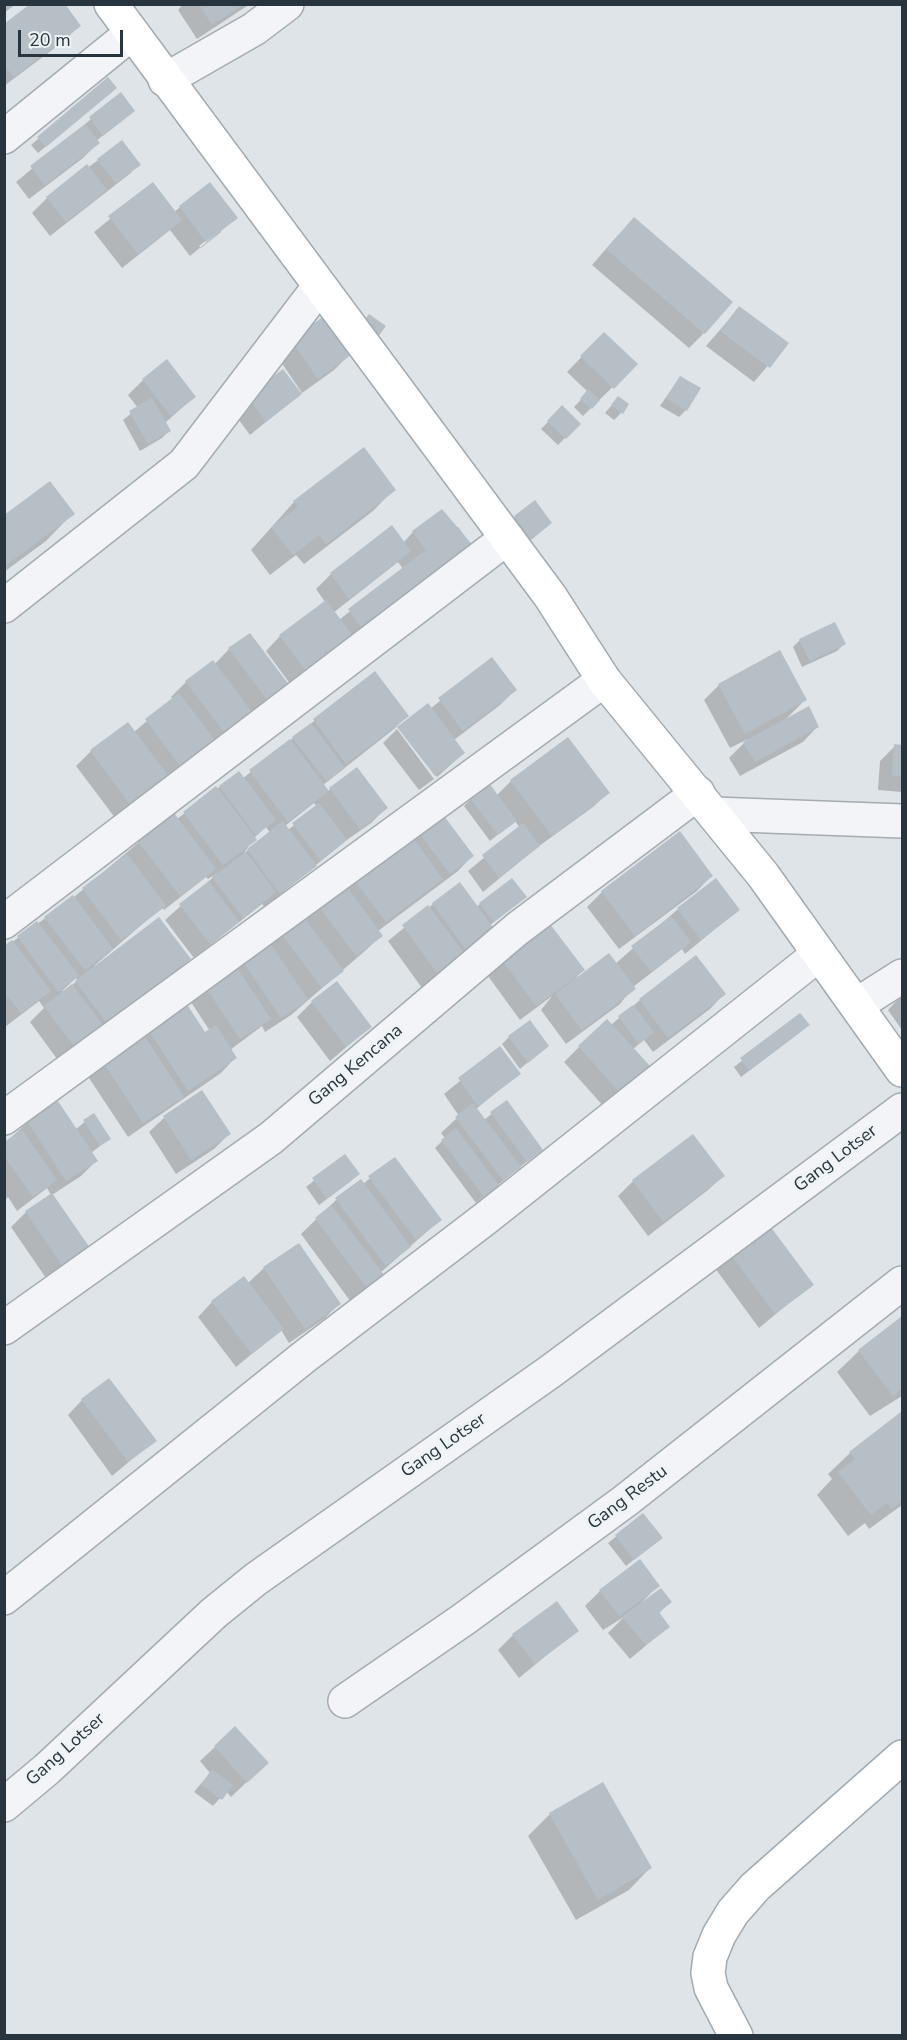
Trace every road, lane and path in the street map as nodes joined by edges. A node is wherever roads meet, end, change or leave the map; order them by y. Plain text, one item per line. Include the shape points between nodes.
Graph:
1 (111, 4) edge
2 (287, 4) edge
3 (132, 33) junction
4 (165, 80) junction
5 (4, 137) edge
6 (319, 287) junction
7 (507, 538) junction
8 (4, 606) edge
9 (604, 680) junction
10 (706, 803) junction
11 (903, 821) edge
12 (4, 922) edge
13 (819, 954) junction
14 (903, 976) edge
15 (858, 1004) junction
16 (903, 1070) edge
17 (903, 1110) edge
18 (4, 1118) edge
19 (903, 1283) edge
20 (4, 1328) edge
21 (4, 1598) edge
22 (345, 1701) dead end
23 (903, 1757) edge
24 (4, 1805) edge
25 (736, 2036) edge

1 - 3 main road
2 - 4 street via 254,29
3 - 4 main road
3 - 5 street
4 - 6 main road
6 - 7 main road
6 - 8 street via 184,464
7 - 9 main road
7 - 12 street
9 - 10 main road
9 - 18 street
10 - 11 street
10 - 13 main road
10 - 20 street, Gang Kencana via 517,929 271,1138
13 - 15 main road
13 - 21 street via 304,1357
14 - 15 street
15 - 16 main road
17 - 24 street, Gang Lotser via 551,1371 256,1579
19 - 22 street, Gang Restu via 625,1501
23 - 25 main road via 755,1887 719,1935 708,1972 711,1988

